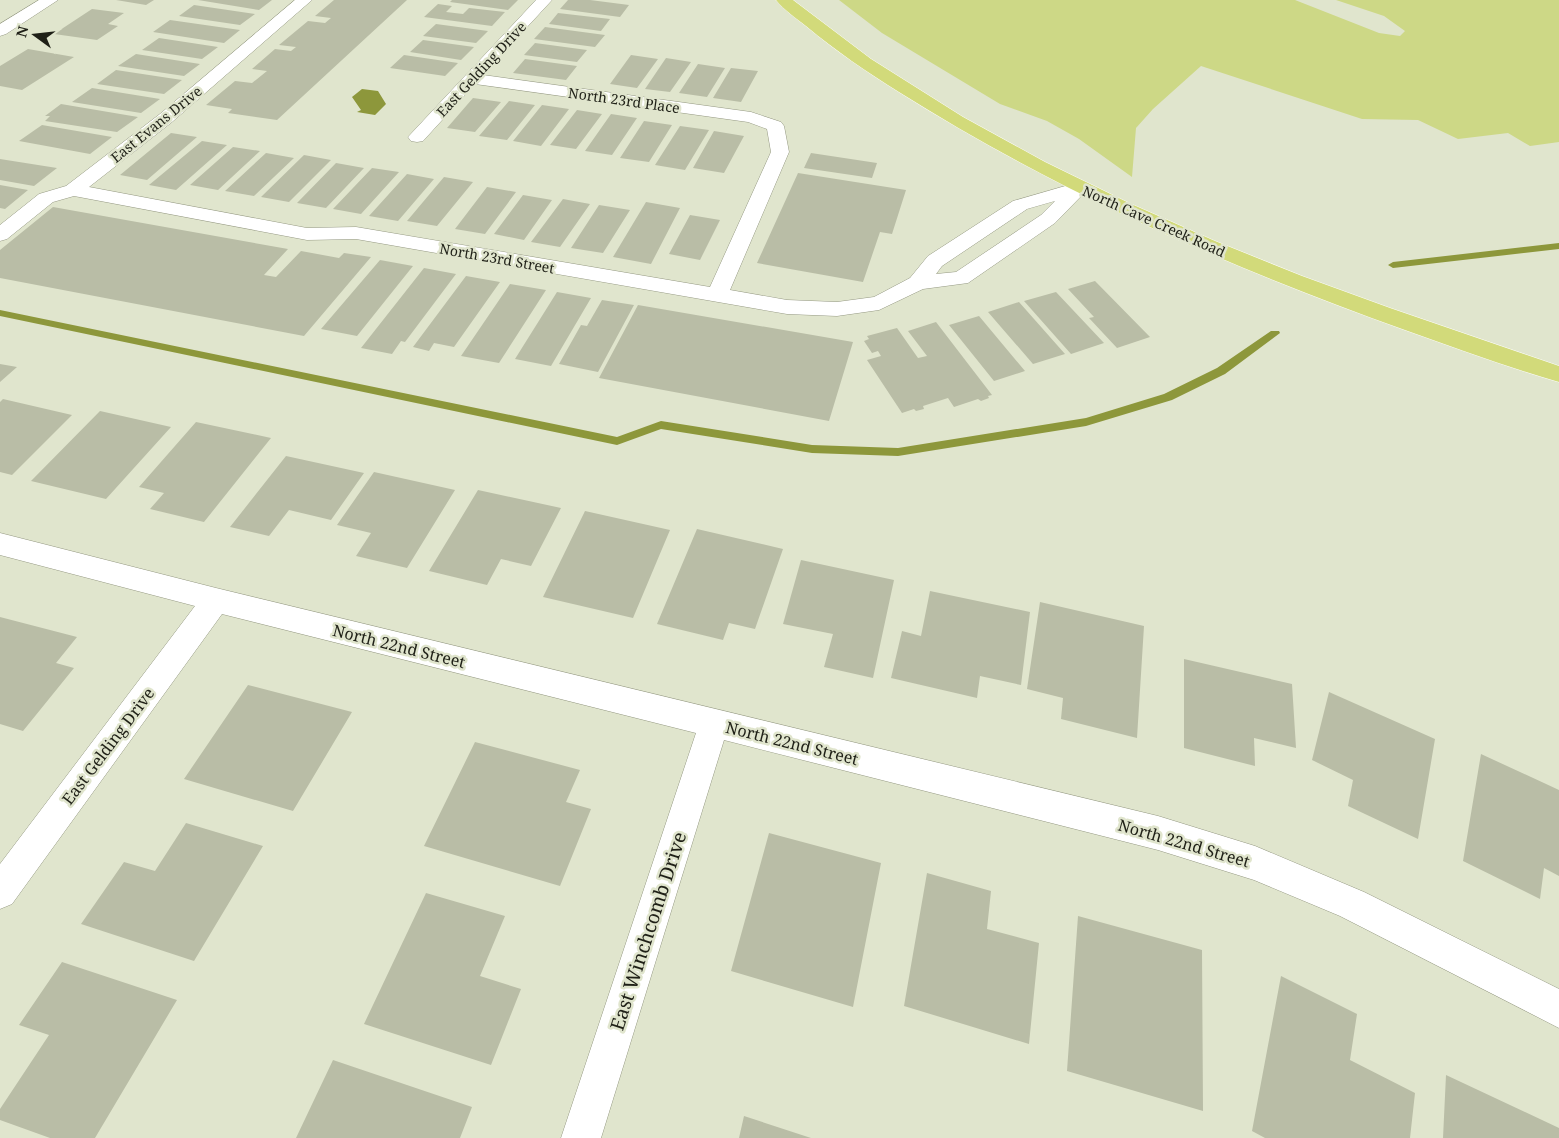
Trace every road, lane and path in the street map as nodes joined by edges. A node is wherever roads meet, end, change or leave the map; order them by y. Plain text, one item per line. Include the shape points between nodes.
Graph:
1 (50, 0) edge
2 (304, 0) edge
3 (544, 0) edge
4 (784, 0) edge
5 (0, 31) edge
6 (472, 79) junction
7 (417, 137) dead end
8 (1079, 188) junction
9 (73, 190) junction
10 (0, 236) edge
11 (918, 283) junction
12 (718, 294) junction
13 (1559, 374) edge
14 (0, 544) edge
15 (216, 600) junction
16 (714, 724) junction
17 (0, 892) edge
18 (1559, 1009) edge
19 (581, 1138) edge

1 - 5 street
2 - 9 street, East Evans Drive via 166,118
3 - 6 street, East Gelding Drive
4 - 8 main road, North Cave Creek Road via 876,71
6 - 7 street, East Gelding Drive
6 - 12 street, North 23rd Place via 751,117 775,126 780,152
8 - 11 street, North 23rd Street via 1020,204 935,261
8 - 11 street, North 23rd Street via 1048,219 961,278
8 - 13 main road, North Cave Creek Road via 1144,220 1318,289
9 - 10 street, East Evans Drive via 46,198
9 - 12 street, North 23rd Street via 307,234 356,233
11 - 12 street, North 23rd Street via 879,303 837,309 787,307
14 - 15 street, North 22nd Street
15 - 16 street, North 22nd Street
15 - 17 street, East Gelding Drive
16 - 18 street, North 22nd Street via 1094,817 1255,863 1352,904
16 - 19 street, East Winchcomb Drive

